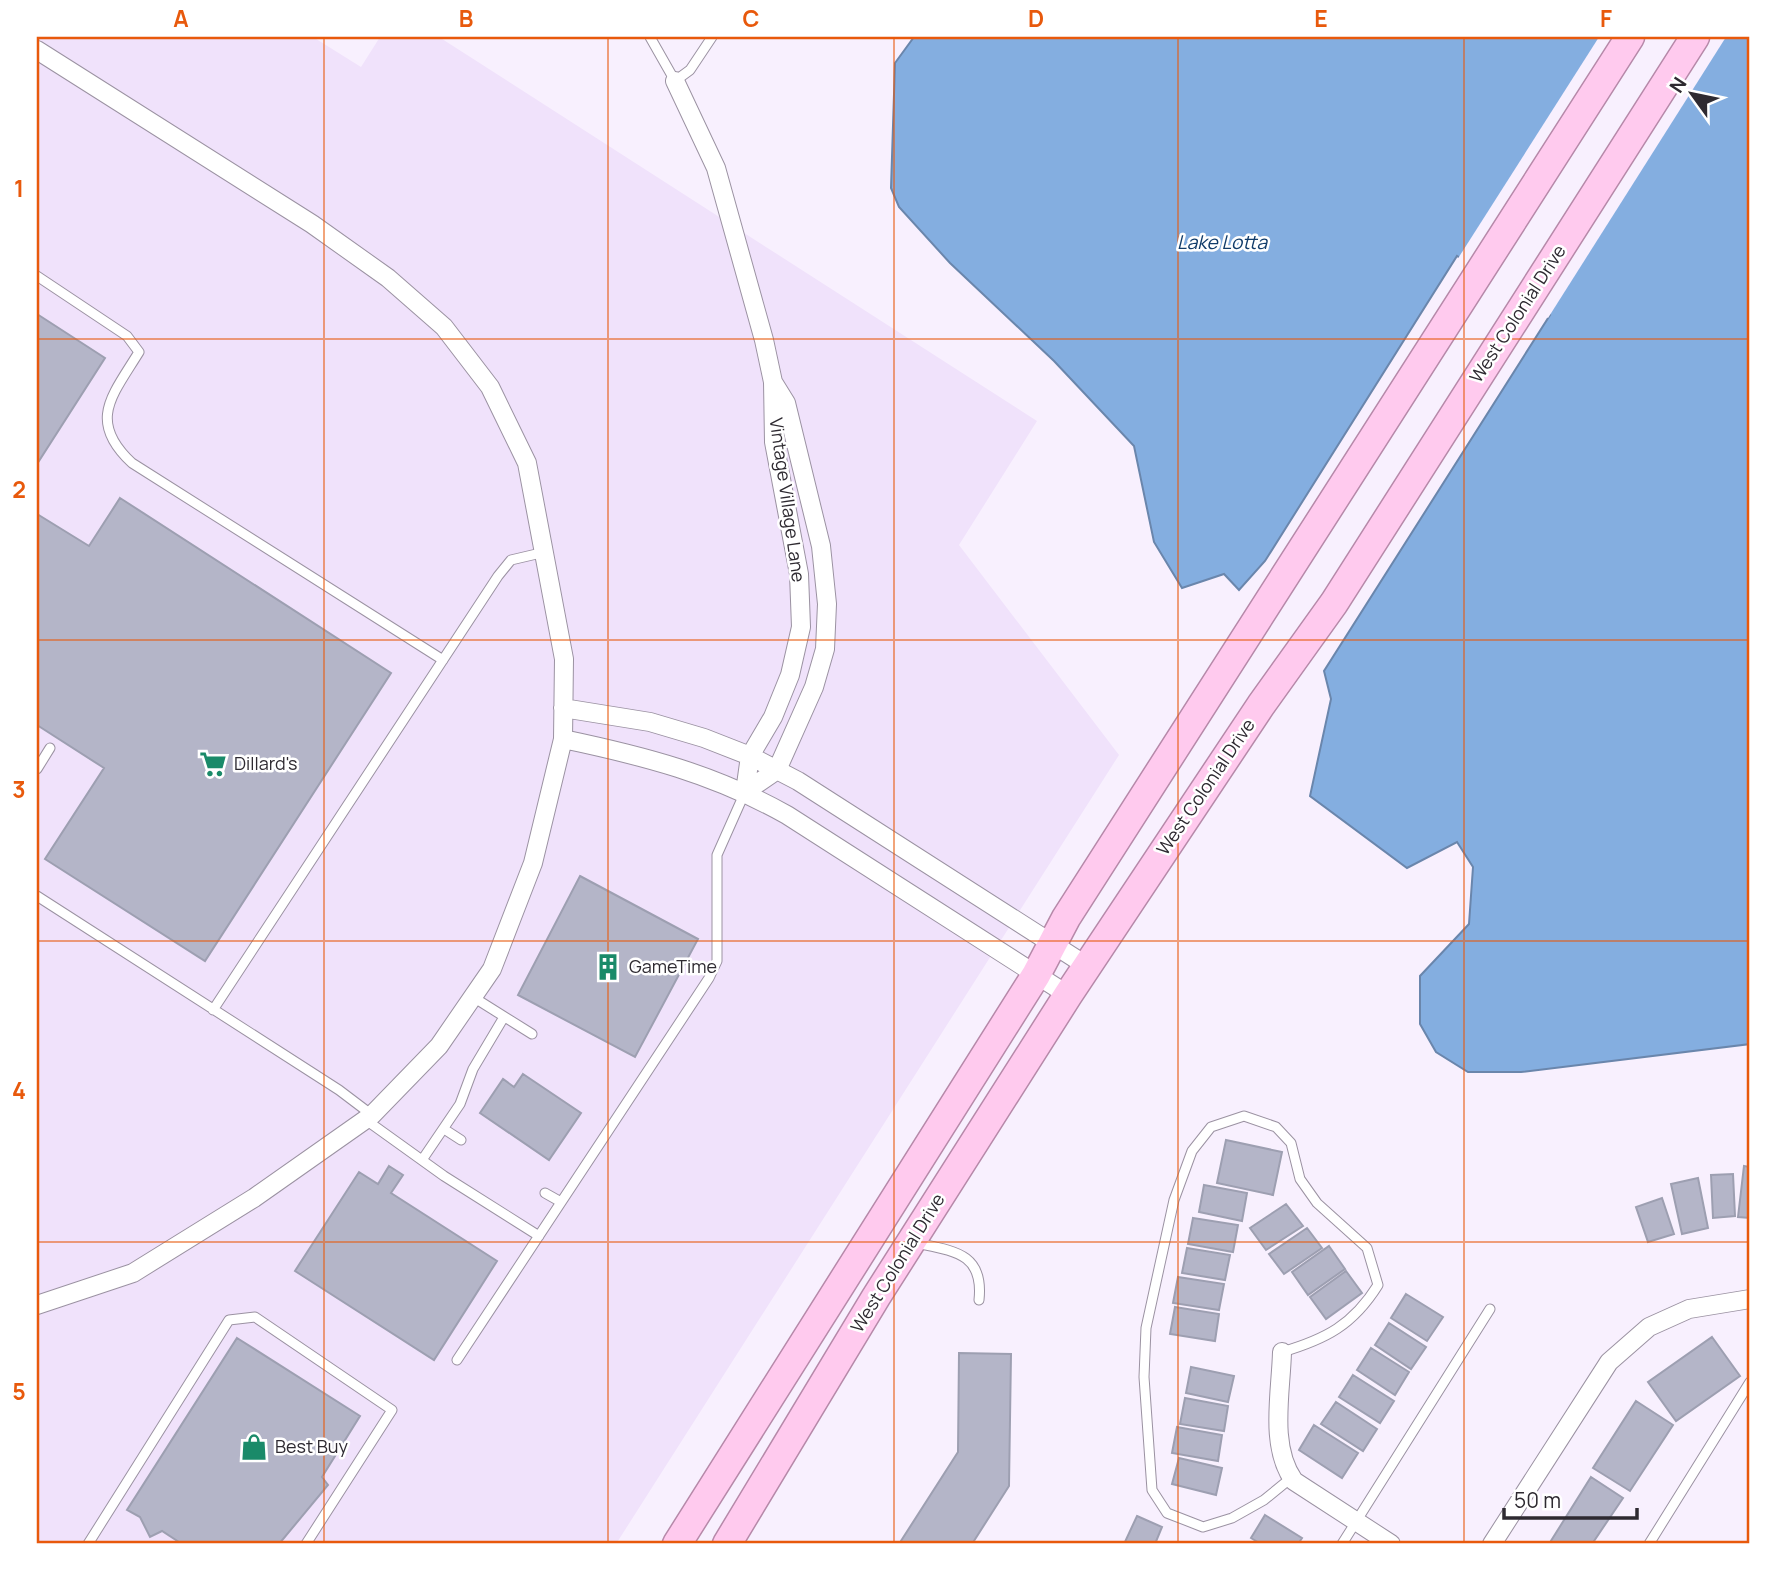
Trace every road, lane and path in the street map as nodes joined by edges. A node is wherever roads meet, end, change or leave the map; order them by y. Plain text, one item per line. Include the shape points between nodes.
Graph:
1 (650, 37) edge
2 (712, 37) edge
3 (1630, 37) edge
4 (1695, 37) edge
5 (37, 50) edge
6 (675, 82) junction
7 (37, 276) edge
8 (773, 382) junction
9 (545, 552) junction
10 (443, 660) junction
11 (563, 708) junction
12 (563, 739) junction
13 (50, 748) dead end
14 (750, 756) junction
15 (37, 769) edge
16 (777, 770) junction
17 (745, 792) junction
18 (37, 896) edge
19 (1053, 944) junction
20 (1087, 966) junction
21 (1036, 975) junction
22 (1068, 995) junction
23 (472, 998) junction
24 (213, 1010) junction
25 (504, 1017) junction
26 (532, 1034) dead end
27 (369, 1117) junction
28 (444, 1129) junction
29 (461, 1140) dead end
30 (422, 1160) junction
31 (545, 1193) dead end
32 (561, 1202) junction
33 (539, 1236) junction
34 (911, 1242) junction
35 (1750, 1299) edge
36 (979, 1300) dead end
37 (37, 1305) edge
38 (1490, 1309) dead end
39 (1282, 1352) joint
40 (457, 1360) dead end
41 (1750, 1382) edge
42 (1291, 1478) junction
43 (1356, 1522) junction
44 (88, 1544) edge
45 (306, 1544) edge
46 (677, 1544) edge
47 (727, 1544) edge
48 (1342, 1544) edge
49 (1391, 1544) edge
50 (1492, 1544) edge
51 (1649, 1544) edge

1 - 6 lane, Vintage Village Lane
2 - 6 lane via 690,70
3 - 19 highway, West Colonial Drive
4 - 20 highway, West Colonial Drive via 1334,603
5 - 9 street via 312,224 388,278 444,327 490,387 527,463
6 - 8 street, Vintage Village Lane via 716,168
7 - 10 lane via 127,336 139,352 106,414 105,424 118,450
8 - 14 street, Vintage Village Lane via 774,442 799,574 801,627 778,707
8 - 16 street, Vintage Village Lane via 786,403 799,447 821,547 827,604 825,649 814,687
9 - 10 lane via 512,560
9 - 11 street via 564,659
10 - 24 lane
11 - 12 street
11 - 14 street via 650,722
12 - 17 street via 635,754
12 - 23 street via 534,863 492,969
13 - 15 lane
14 - 16 street
14 - 17 street, Vintage Village Lane
16 - 17 street
16 - 19 street
17 - 21 street
17 - 32 lane via 717,855 717,961
18 - 24 lane
19 - 20 street
19 - 21 highway, West Colonial Drive
20 - 22 highway, West Colonial Drive
21 - 22 street
21 - 46 highway, West Colonial Drive
22 - 34 highway, West Colonial Drive
23 - 25 lane
23 - 27 street via 439,1046
24 - 27 lane
25 - 26 lane
25 - 28 lane
27 - 30 lane
27 - 37 street via 254,1198 133,1273
28 - 29 lane
28 - 30 lane
30 - 33 lane
31 - 32 lane
32 - 33 lane
33 - 40 lane
34 - 36 lane via 950,1250 969,1260 981,1284
34 - 47 highway, West Colonial Drive
35 - 50 street via 1689,1309 1649,1326 1609,1362
38 - 43 lane
39 - 42 street via 1279,1438 1283,1467
39 - 42 lane via 1320,1341 1364,1307 1378,1285 1367,1248 1317,1203 1300,1179 1291,1143 1276,1127 1244,1116 1211,1128 1192,1151 1174,1199 1146,1328 1144,1377 1152,1490 1167,1513 1202,1527 1264,1500
41 - 51 lane
42 - 43 street
43 - 48 lane
43 - 49 street
44 - 45 lane via 229,1320 255,1317 392,1410

